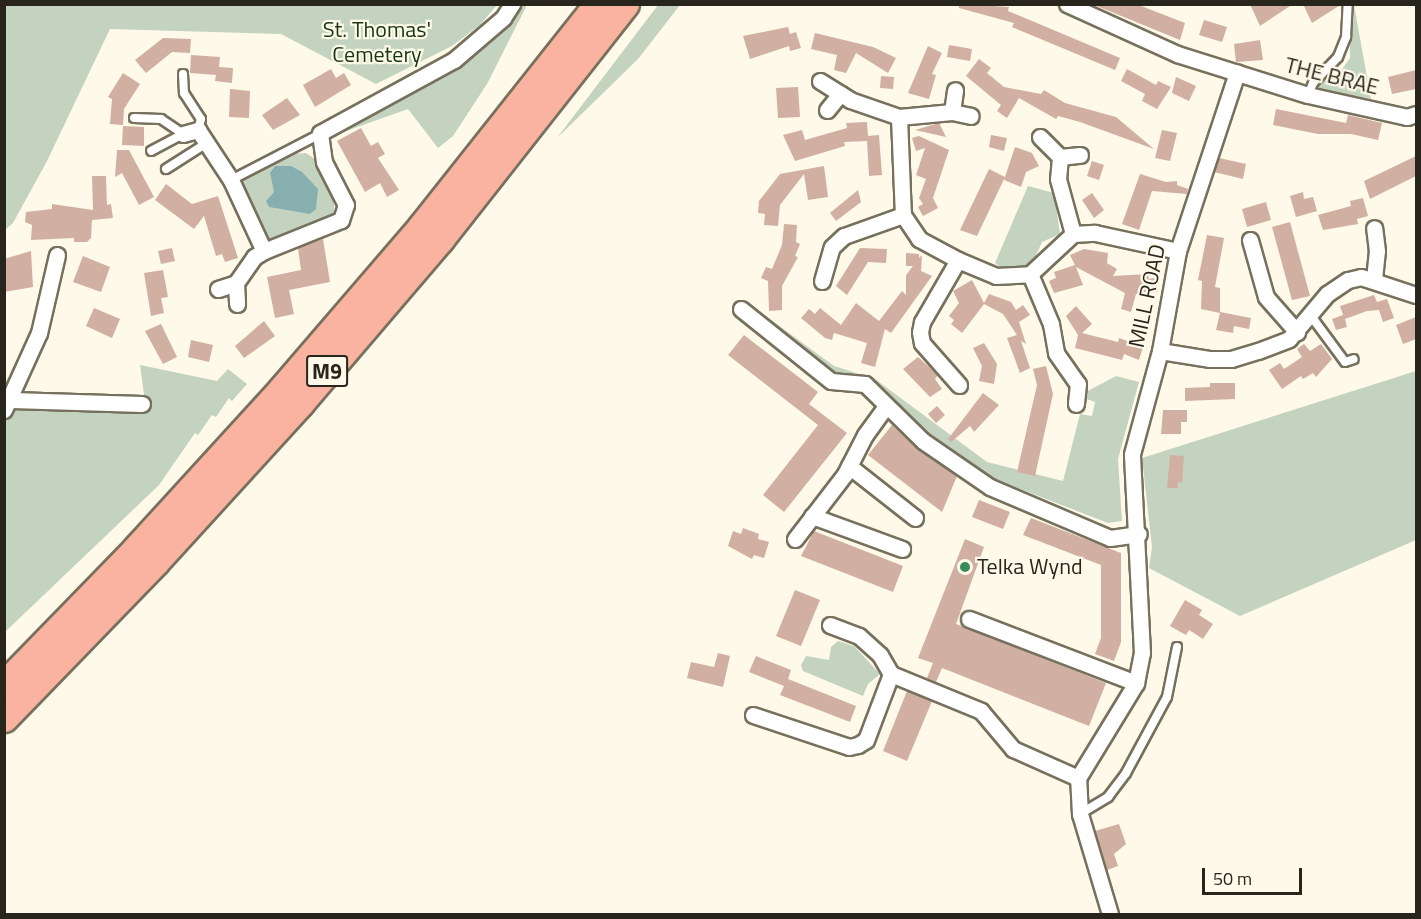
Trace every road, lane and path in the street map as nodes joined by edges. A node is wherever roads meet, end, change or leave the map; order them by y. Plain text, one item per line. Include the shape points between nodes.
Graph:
1 (512, 4) edge
2 (598, 4) edge
3 (625, 4) edge
4 (1067, 4) edge
5 (1348, 4) edge
6 (1237, 73) junction
7 (183, 74) dead end
8 (820, 81) dead end
9 (955, 90) dead end
10 (840, 94) junction
11 (1308, 95) junction
12 (827, 110) dead end
13 (952, 112) junction
14 (970, 116) dead end
15 (899, 117) junction
16 (134, 118) dead end
17 (1413, 119) edge
18 (198, 130) junction
19 (183, 134) junction
20 (320, 134) junction
21 (1040, 137) dead end
22 (207, 143) junction
23 (151, 151) dead end
24 (1080, 155) dead end
25 (1060, 157) junction
26 (166, 169) dead end
27 (231, 180) junction
28 (903, 215) junction
29 (1374, 228) dead end
30 (1073, 234) junction
31 (1250, 240) dead end
32 (264, 251) junction
33 (1178, 251) junction
34 (57, 255) dead end
35 (958, 260) junction
36 (1030, 274) junction
37 (1374, 279) junction
38 (822, 281) dead end
39 (236, 283) junction
40 (218, 289) dead end
41 (1416, 295) edge
42 (237, 304) dead end
43 (741, 309) dead end
44 (1311, 315) junction
45 (1297, 332) junction
46 (1160, 351) junction
47 (1354, 359) dead end
48 (959, 384) dead end
49 (142, 404) dead end
50 (1076, 404) dead end
51 (8, 405) edge
52 (886, 406) junction
53 (849, 466) junction
54 (812, 516) junction
55 (915, 518) dead end
56 (1139, 534) junction
57 (795, 539) dead end
58 (902, 549) dead end
59 (969, 620) dead end
60 (824, 640) dead end
61 (1177, 647) dead end
62 (891, 674) junction
63 (1136, 683) junction
64 (4, 685) edge
65 (753, 715) dead end
66 (4, 718) edge
67 (1078, 778) junction
68 (1080, 814) junction
69 (1110, 915) edge

1 - 20 street via 503,18 453,60
2 - 64 highway, M9 via 423,226 282,389 137,548
3 - 66 highway, M9 via 440,239 300,403 155,562
4 - 6 street, THE BRAE via 1177,54
5 - 11 lane via 1346,37 1338,57 1313,82
6 - 11 street, THE BRAE
6 - 33 street, MILL ROAD
7 - 18 lane via 184,93 201,119
8 - 10 street
9 - 13 street
10 - 12 street
10 - 15 street
11 - 17 street, THE BRAE
13 - 14 street
13 - 15 street
15 - 28 street
16 - 19 lane via 161,119
18 - 19 street
18 - 22 street
19 - 23 lane
20 - 27 lane
20 - 32 street via 324,162 346,205 341,220
21 - 25 street
22 - 26 lane
22 - 27 street
24 - 25 street
25 - 30 street via 1058,179
27 - 32 street
28 - 35 street via 919,239
28 - 38 street via 844,236 832,247
29 - 37 street
30 - 33 street via 1095,233
30 - 36 street
31 - 45 street via 1266,297
32 - 39 street via 254,257
33 - 46 street, MILL ROAD
34 - 51 street via 39,333
35 - 36 street via 996,276
35 - 48 street via 920,332 922,343
36 - 50 street via 1050,324 1056,353 1085,382
37 - 41 street
37 - 44 street via 1361,277 1336,287
39 - 40 street
39 - 42 street
43 - 52 street via 831,381 865,384
44 - 45 street
44 - 47 lane via 1345,362
45 - 46 street via 1289,339 1231,359
46 - 56 street, MILL ROAD via 1132,454
49 - 51 street
52 - 53 street
52 - 56 street via 923,441 990,487 1110,538
53 - 54 street
53 - 55 street
54 - 57 street
54 - 58 street
56 - 63 street, MILL ROAD via 1142,653
59 - 63 street
60 - 62 street via 832,622 859,636 880,656
61 - 68 lane via 1167,697 1136,755 1108,797
62 - 65 street via 866,740 858,745 849,747
62 - 67 street via 981,711 1013,749
63 - 67 street
67 - 68 street
68 - 69 street

